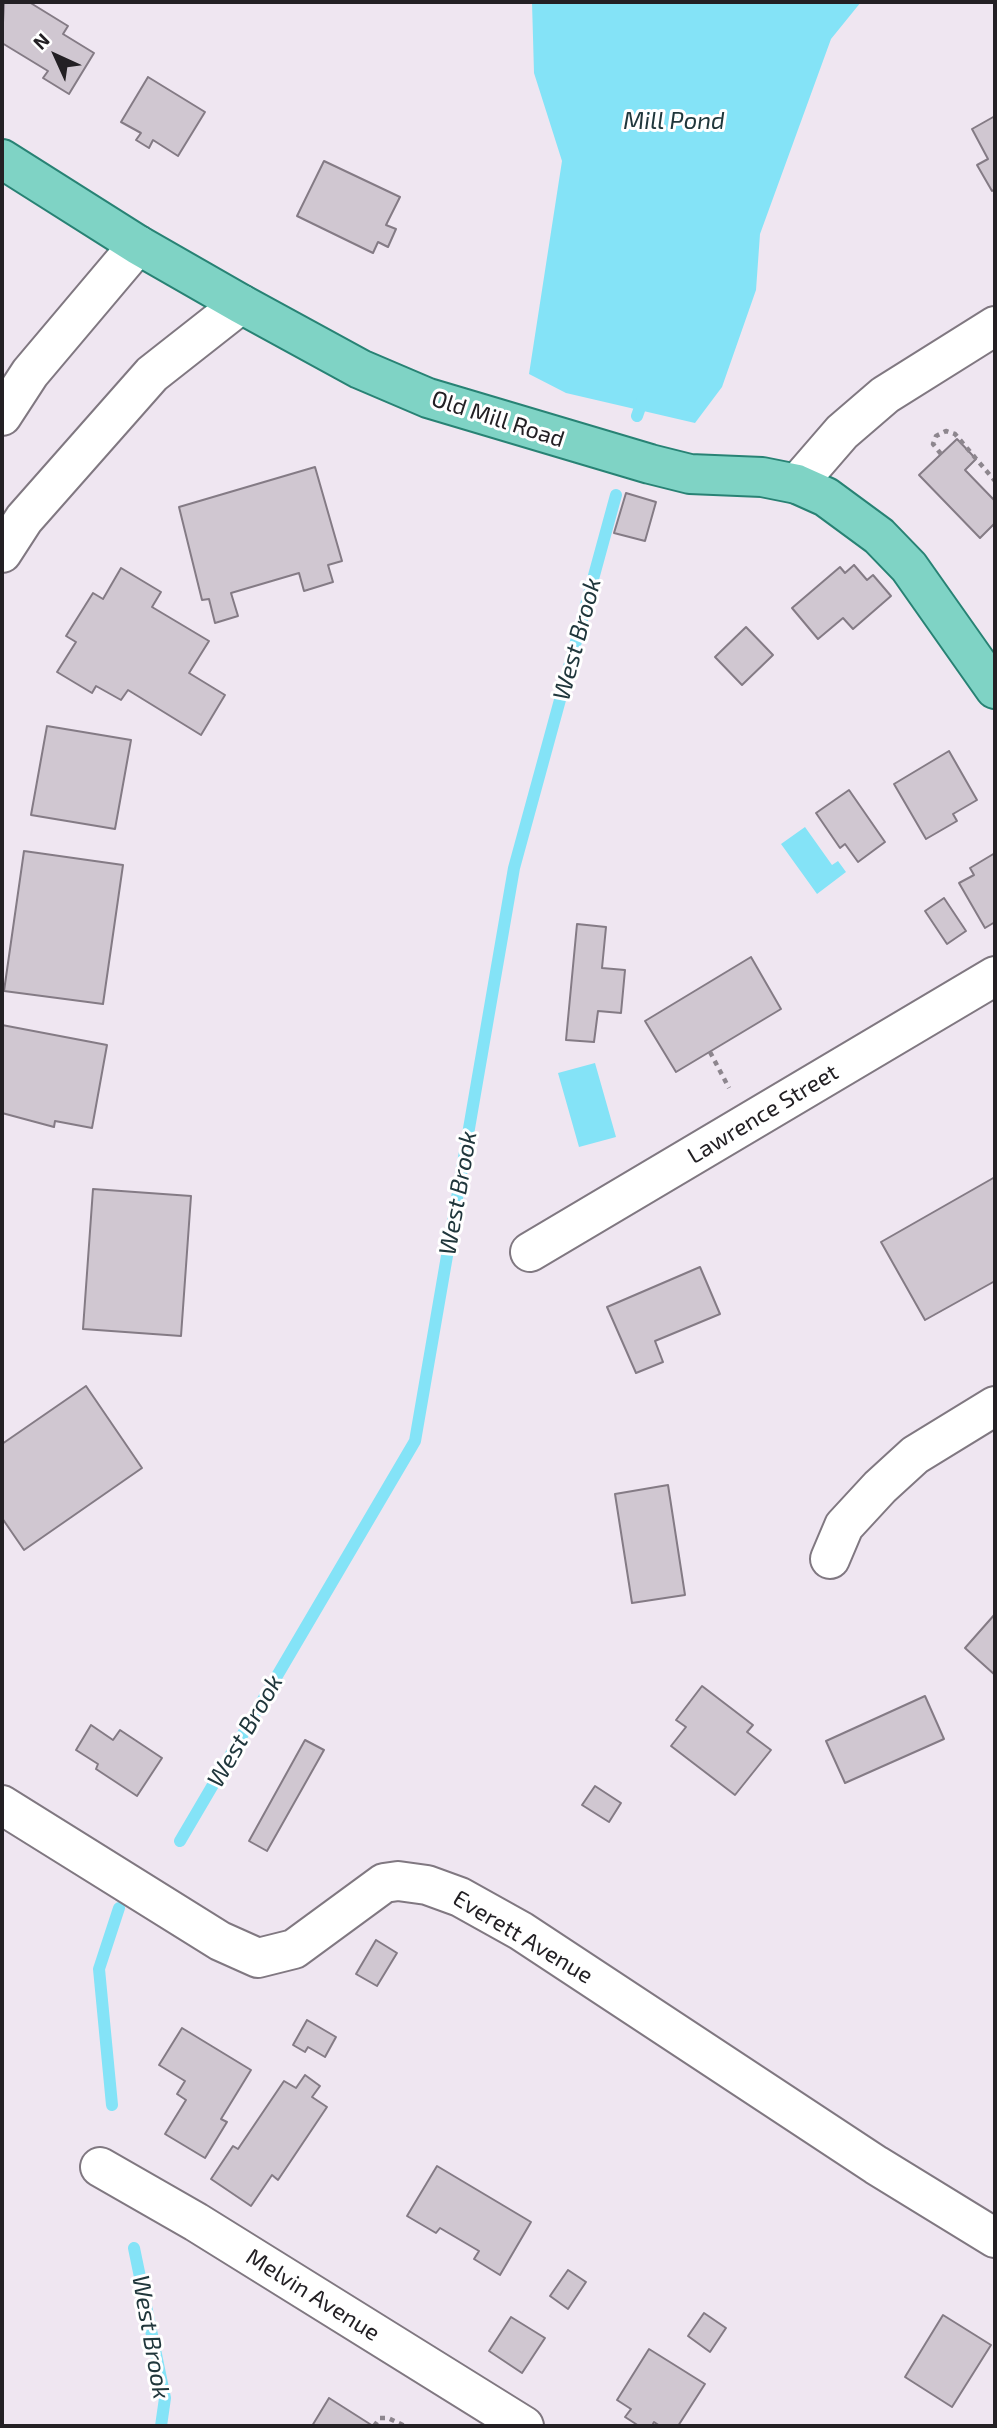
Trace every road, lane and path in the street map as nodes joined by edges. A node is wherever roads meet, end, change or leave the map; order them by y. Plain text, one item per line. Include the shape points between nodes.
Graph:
1 (2, 159) edge
2 (138, 245) junction
3 (241, 304) junction
4 (995, 326) edge
5 (2, 416) edge
6 (941, 454) dead end
7 (995, 481) edge
8 (797, 484) junction
9 (2, 553) edge
10 (995, 690) edge
11 (995, 976) edge
12 (530, 1252) dead end
13 (995, 1406) edge
14 (830, 1559) dead end
15 (2, 1805) edge
16 (100, 2167) dead end
17 (995, 2238) edge
18 (373, 2426) edge
19 (405, 2426) edge
20 (524, 2426) edge

1 - 2 main road, Old Mill Road
2 - 3 main road, Old Mill Road
2 - 5 street via 30,373
3 - 8 main road, Old Mill Road via 360,369 428,398 570,443 690,474 762,477
3 - 9 street via 152,374 23,519
4 - 8 street via 884,395 842,432
6 - 7 path via 933,444 936,436 955,433
8 - 10 main road, Old Mill Road via 853,516 909,567
11 - 12 street, Lawrence Street
13 - 14 street via 915,1455 880,1487 844,1526
15 - 17 street, Everett Avenue via 219,1941 258,1958 294,1949 384,1883 428,1885 460,1897 521,1931
16 - 20 street, Melvin Avenue
18 - 19 path via 380,2418

